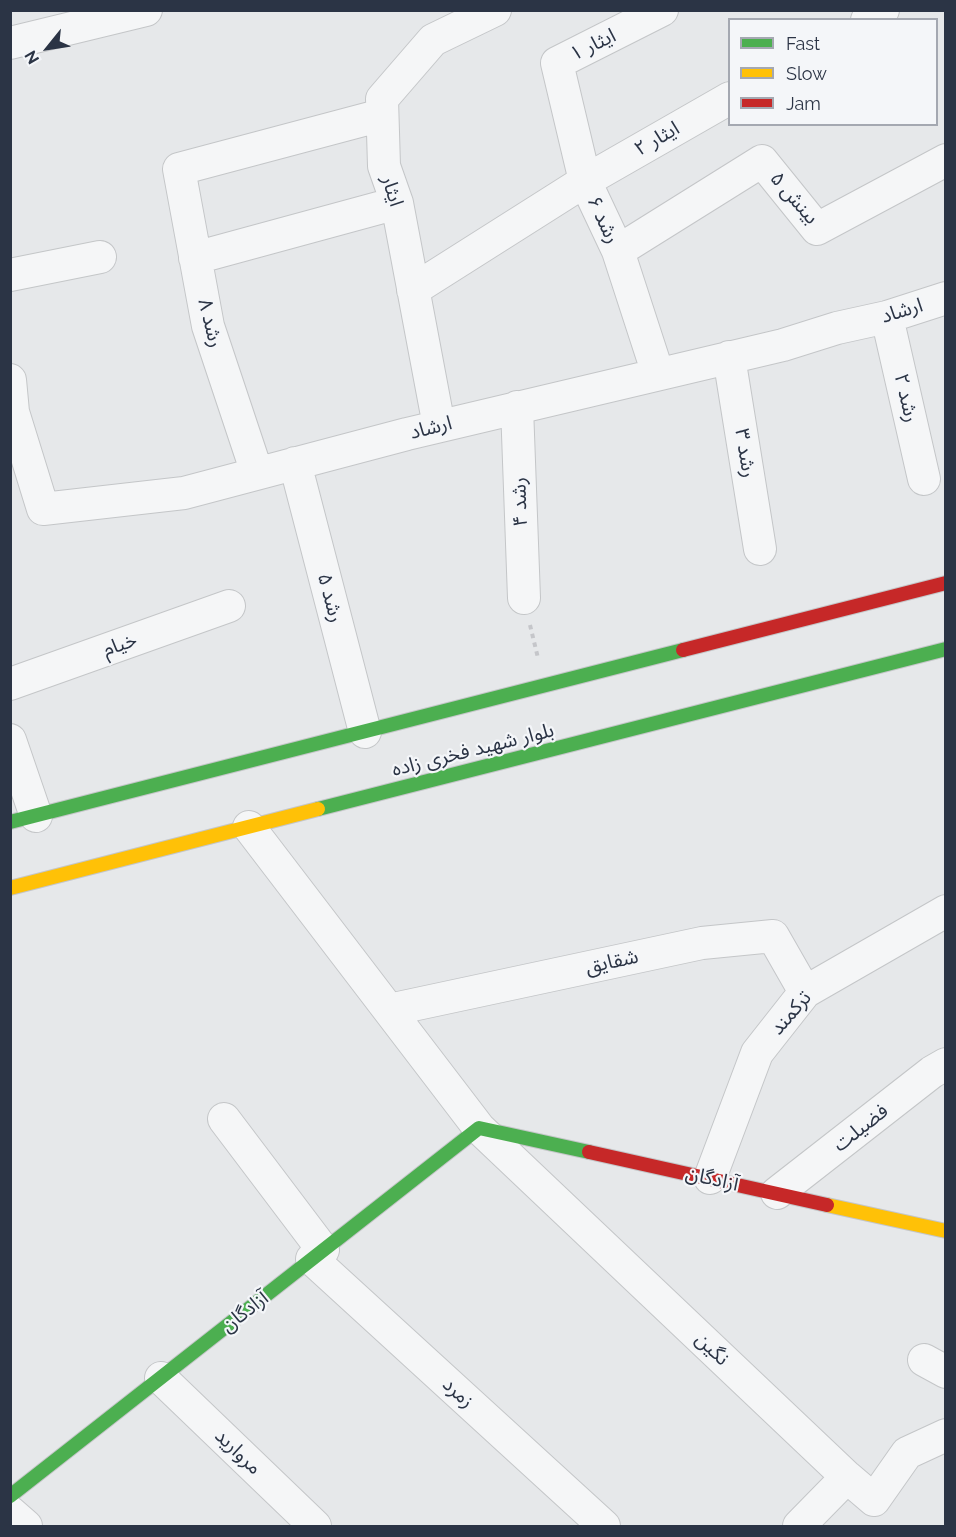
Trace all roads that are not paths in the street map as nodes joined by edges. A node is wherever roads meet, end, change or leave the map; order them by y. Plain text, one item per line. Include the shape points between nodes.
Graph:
1 (146, 10) edge
2 (495, 10) edge
3 (662, 10) edge
4 (883, 10) edge
5 (870, 18) edge
6 (10, 43) edge
7 (556, 63) joint
8 (728, 99) edge
9 (382, 114) junction
10 (945, 160) edge
11 (585, 181) junction
12 (397, 203) junction
13 (618, 251) junction
14 (100, 257) dead end
15 (195, 258) junction
16 (10, 275) edge
17 (413, 290) junction
18 (945, 298) edge
19 (887, 317) junction
20 (729, 357) junction
21 (658, 374) junction
22 (10, 380) edge
23 (517, 407) junction
24 (439, 426) junction
25 (295, 463) junction
26 (258, 473) junction
27 (924, 479) dead end
28 (760, 549) dead end
29 (945, 583) edge
30 (524, 598) road end
31 (230, 606) dead end
32 (945, 649) edge
33 (10, 684) edge
34 (365, 732) junction
35 (10, 740) edge
36 (23, 819) edge
37 (249, 827) junction
38 (10, 888) edge
39 (945, 911) edge
40 (805, 992) junction
41 (389, 1010) junction
42 (945, 1064) edge
43 (224, 1119) dead end
44 (479, 1128) junction
45 (710, 1178) junction
46 (777, 1193) junction
47 (945, 1231) edge
48 (318, 1254) junction
49 (161, 1378) junction
50 (945, 1435) edge
51 (847, 1477) junction
52 (10, 1496) edge
53 (10, 1512) edge
54 (26, 1527) edge
55 (315, 1527) edge
56 (604, 1527) edge
57 (799, 1527) edge

1 - 6 street
2 - 9 street, ایثار via 433,40 382,99
3 - 7 street, ایثار ۱
4 - 5 street
7 - 11 street, رشد ۶
8 - 11 street, ایثار ۲
9 - 12 street, ایثار via 384,166
9 - 15 street, رشد ۸ via 179,169
10 - 13 street, بینش ۵ via 817,229 762,161
11 - 13 street, رشد ۶
11 - 17 street, ایثار ۲
12 - 15 street
12 - 17 street, ایثار
13 - 21 street, رشد ۶
14 - 16 street
15 - 26 street, رشد ۸ via 208,326
17 - 24 street, ایثار
18 - 19 street, ارشاد
19 - 20 street, ارشاد
19 - 27 street, رشد ۲
20 - 21 street, ارشاد
20 - 28 street, رشد ۳
21 - 23 street, ارشاد
22 - 26 street, ارشاد via 13,412 43,509 184,493
23 - 24 street, ارشاد
23 - 30 street, رشد ۴
24 - 25 street, ارشاد
25 - 26 street, ارشاد
25 - 34 street, رشد ۵
29 - 34 main road
31 - 33 street, خیام
32 - 37 main road, بلوار شهید فخری زاده
34 - 36 main road
35 - 36 street
37 - 38 main road, بلوار شهید فخری زاده
37 - 41 street
39 - 40 street, ترکمند
40 - 41 street, شقایق via 773,936 702,943
40 - 45 street, ترکمند via 757,1053
41 - 44 street
42 - 46 street, فضیلت
43 - 48 street, زمرد
44 - 45 main road, آزادگان
44 - 48 main road, آزادگان
44 - 51 street, نگین
45 - 46 main road, آزادگان
46 - 47 main road, آزادگان
48 - 49 main road, آزادگان
48 - 56 street, زمرد
49 - 52 main road, آزادگان
49 - 55 street, مروارید
50 - 51 street, نگین via 908,1453 874,1500
51 - 57 street
53 - 54 street

